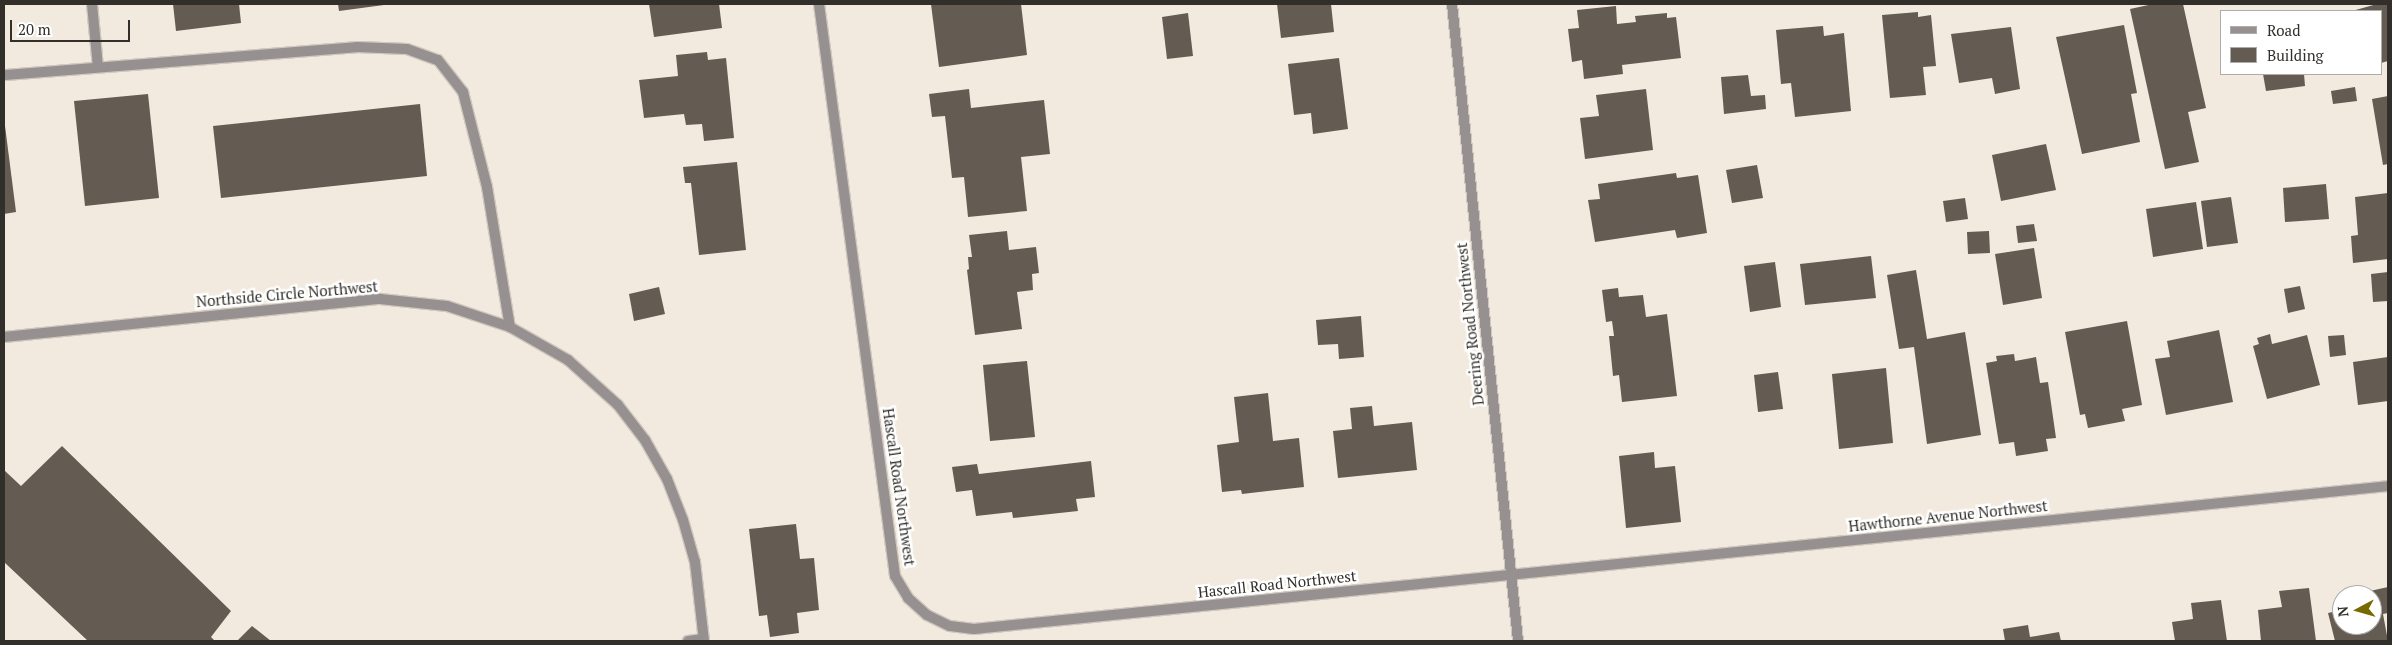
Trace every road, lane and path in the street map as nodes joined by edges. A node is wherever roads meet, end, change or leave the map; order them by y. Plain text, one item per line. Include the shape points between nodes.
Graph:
1 (92, 4) edge
2 (819, 4) edge
3 (1452, 4) edge
4 (98, 67) junction
5 (4, 74) edge
6 (510, 327) junction
7 (4, 337) edge
8 (2388, 486) edge
9 (1512, 576) junction
10 (704, 640) edge
11 (688, 641) edge
12 (1518, 641) edge

1 - 4 street
2 - 9 street, Hascall Road Northwest via 895,576 908,598 927,615 950,626 974,629
3 - 9 street, Deering Road Northwest
4 - 5 street
4 - 6 street via 357,47 407,49 438,60 463,92 487,187
6 - 7 street, Northside Circle Northwest via 447,306 380,299
6 - 10 street, Northside Circle Northwest via 568,360 618,405 645,440 667,479 684,520 695,562
8 - 9 street, Hawthorne Avenue Northwest
9 - 12 street, Deering Road Northwest
10 - 11 street

